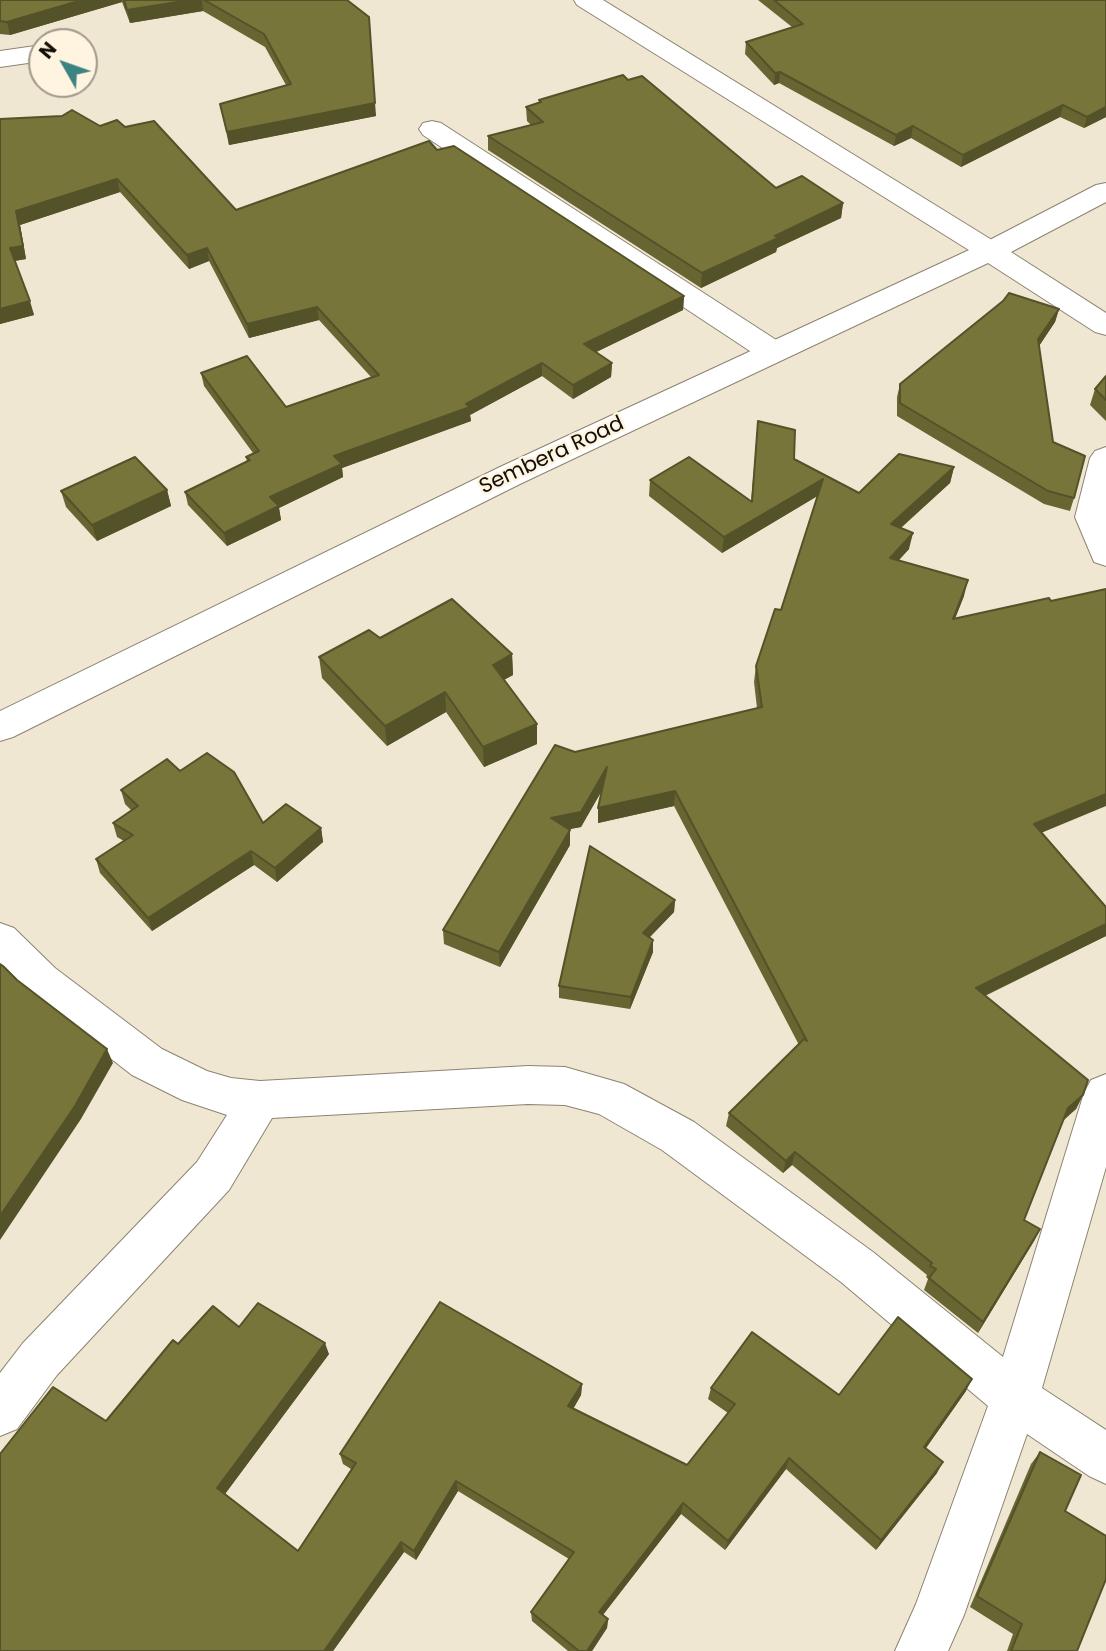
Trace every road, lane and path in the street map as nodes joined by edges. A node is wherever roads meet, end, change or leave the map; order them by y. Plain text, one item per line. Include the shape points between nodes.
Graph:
1 (586, 0) edge
2 (28, 55) edge
3 (0, 59) edge
4 (432, 129) dead end
5 (1106, 191) edge
6 (989, 251) junction
7 (1106, 326) edge
8 (773, 352) junction
9 (1106, 458) edge
10 (1106, 554) edge
11 (0, 727) edge
12 (0, 940) edge
13 (1106, 1093) edge
14 (260, 1100) junction
15 (1014, 1398) junction
16 (0, 1412) edge
17 (1106, 1459) edge
18 (921, 1651) edge

1 - 6 street
2 - 3 street
4 - 8 street
5 - 6 street, Sembera Road
6 - 7 street
6 - 8 street, Sembera Road
8 - 11 street, Sembera Road via 511,475
9 - 10 street via 1092,517
12 - 14 street via 40,980 147,1062 197,1087
13 - 15 street
14 - 15 street via 528,1085 565,1086 609,1098 678,1136 857,1267
14 - 16 street via 213,1176 40,1359
15 - 17 street
15 - 18 street via 938,1615

